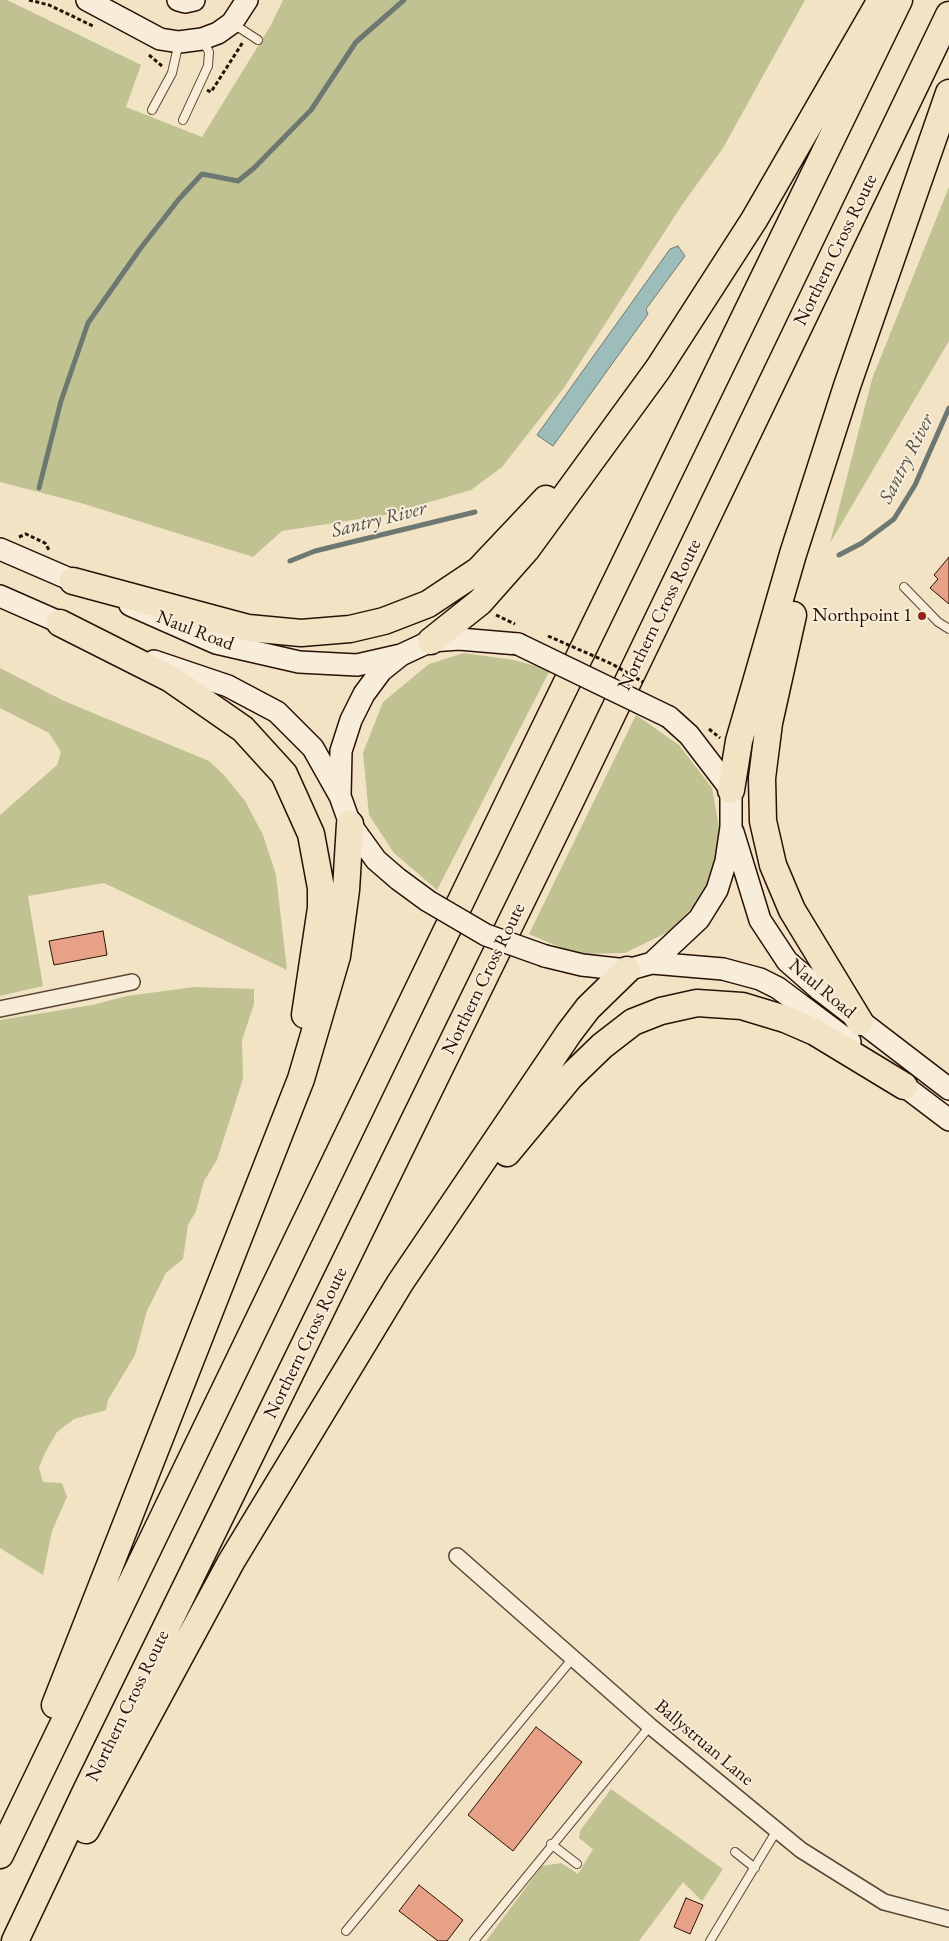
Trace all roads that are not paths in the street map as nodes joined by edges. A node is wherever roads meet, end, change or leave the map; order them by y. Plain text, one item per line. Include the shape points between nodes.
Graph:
1 (87, 0) edge
2 (178, 0) edge
3 (194, 0) edge
4 (247, 0) edge
5 (881, 0) edge
6 (900, 0) edge
7 (949, 15) edge
8 (232, 23) junction
9 (202, 40) junction
10 (258, 40) dead end
11 (179, 42) junction
12 (949, 92) edge
13 (152, 110) dead end
14 (183, 120) dead end
15 (658, 369) junction
16 (847, 386) junction
17 (7, 544) edge
18 (73, 581) junction
19 (904, 587) dead end
20 (0, 596) edge
21 (60, 623) junction
22 (949, 629) edge
23 (431, 641) junction
24 (401, 655) junction
25 (731, 790) junction
26 (340, 796) junction
27 (350, 824) junction
28 (731, 827) junction
29 (652, 963) junction
30 (627, 970) junction
31 (132, 982) dead end
32 (0, 1009) edge
33 (860, 1022) junction
34 (904, 1086) junction
35 (949, 1089) edge
36 (949, 1120) edge
37 (261, 1182) junction
38 (400, 1283) junction
39 (457, 1556) dead end
40 (573, 1658) junction
41 (650, 1726) junction
42 (777, 1830) junction
43 (551, 1844) junction
44 (0, 1846) edge
45 (735, 1852) dead end
46 (0, 1855) edge
47 (577, 1864) dead end
48 (755, 1868) junction
49 (949, 1919) edge
50 (346, 1931) dead end
51 (15, 1941) edge
52 (26, 1941) edge
53 (474, 1941) edge
54 (710, 1941) edge

1 - 11 main road via 160,39
2 - 3 main road
4 - 8 main road
5 - 15 highway via 754,220
6 - 46 highway
7 - 51 highway, Northern Cross Route
8 - 9 main road
8 - 10 lane
9 - 11 main road
9 - 14 lane via 209,52 208,66
11 - 13 lane via 172,73
12 - 16 highway
15 - 18 highway via 533,514 478,570 428,604 384,620 350,629 301,633 248,628
15 - 23 highway via 526,550 480,602
16 - 25 highway via 739,741
16 - 33 highway via 770,714 762,778 763,821 772,865 792,910
17 - 18 main road, Naul Road
18 - 24 main road, Naul Road via 216,643 258,654 299,662 358,665
19 - 22 lane
20 - 21 main road
21 - 26 main road via 151,660 228,686 277,712 314,748
21 - 37 highway via 171,679 243,729 284,774 311,834 321,888 320,919 303,1030
23 - 24 main road
23 - 25 main road, bridge via 518,635 669,717 689,735
24 - 26 main road via 381,671 351,720 341,751
25 - 28 main road
26 - 27 main road
27 - 30 main road, bridge via 376,860 398,879 486,935 545,956 582,965
27 - 37 highway via 337,956 301,1079
28 - 29 main road via 717,890 699,919
28 - 33 main road, Naul Road via 760,920 787,961
29 - 30 main road
29 - 34 main road, Naul Road via 723,969 760,979 778,988
30 - 38 highway via 588,1008 569,1033
31 - 32 street
33 - 35 main road, Naul Road
34 - 36 main road, Naul Road
34 - 38 highway via 815,1032 786,1019 742,1006 697,1003 660,1011 633,1022 570,1077
37 - 44 highway
38 - 52 highway via 231,1562
39 - 40 street, Ballystruan Lane
40 - 41 street, Ballystruan Lane
40 - 50 lane
41 - 42 street, Ballystruan Lane
41 - 43 lane
42 - 48 lane
42 - 49 street, Ballystruan Lane via 801,1850 884,1902
43 - 47 lane
43 - 53 lane
45 - 48 lane
48 - 54 lane

